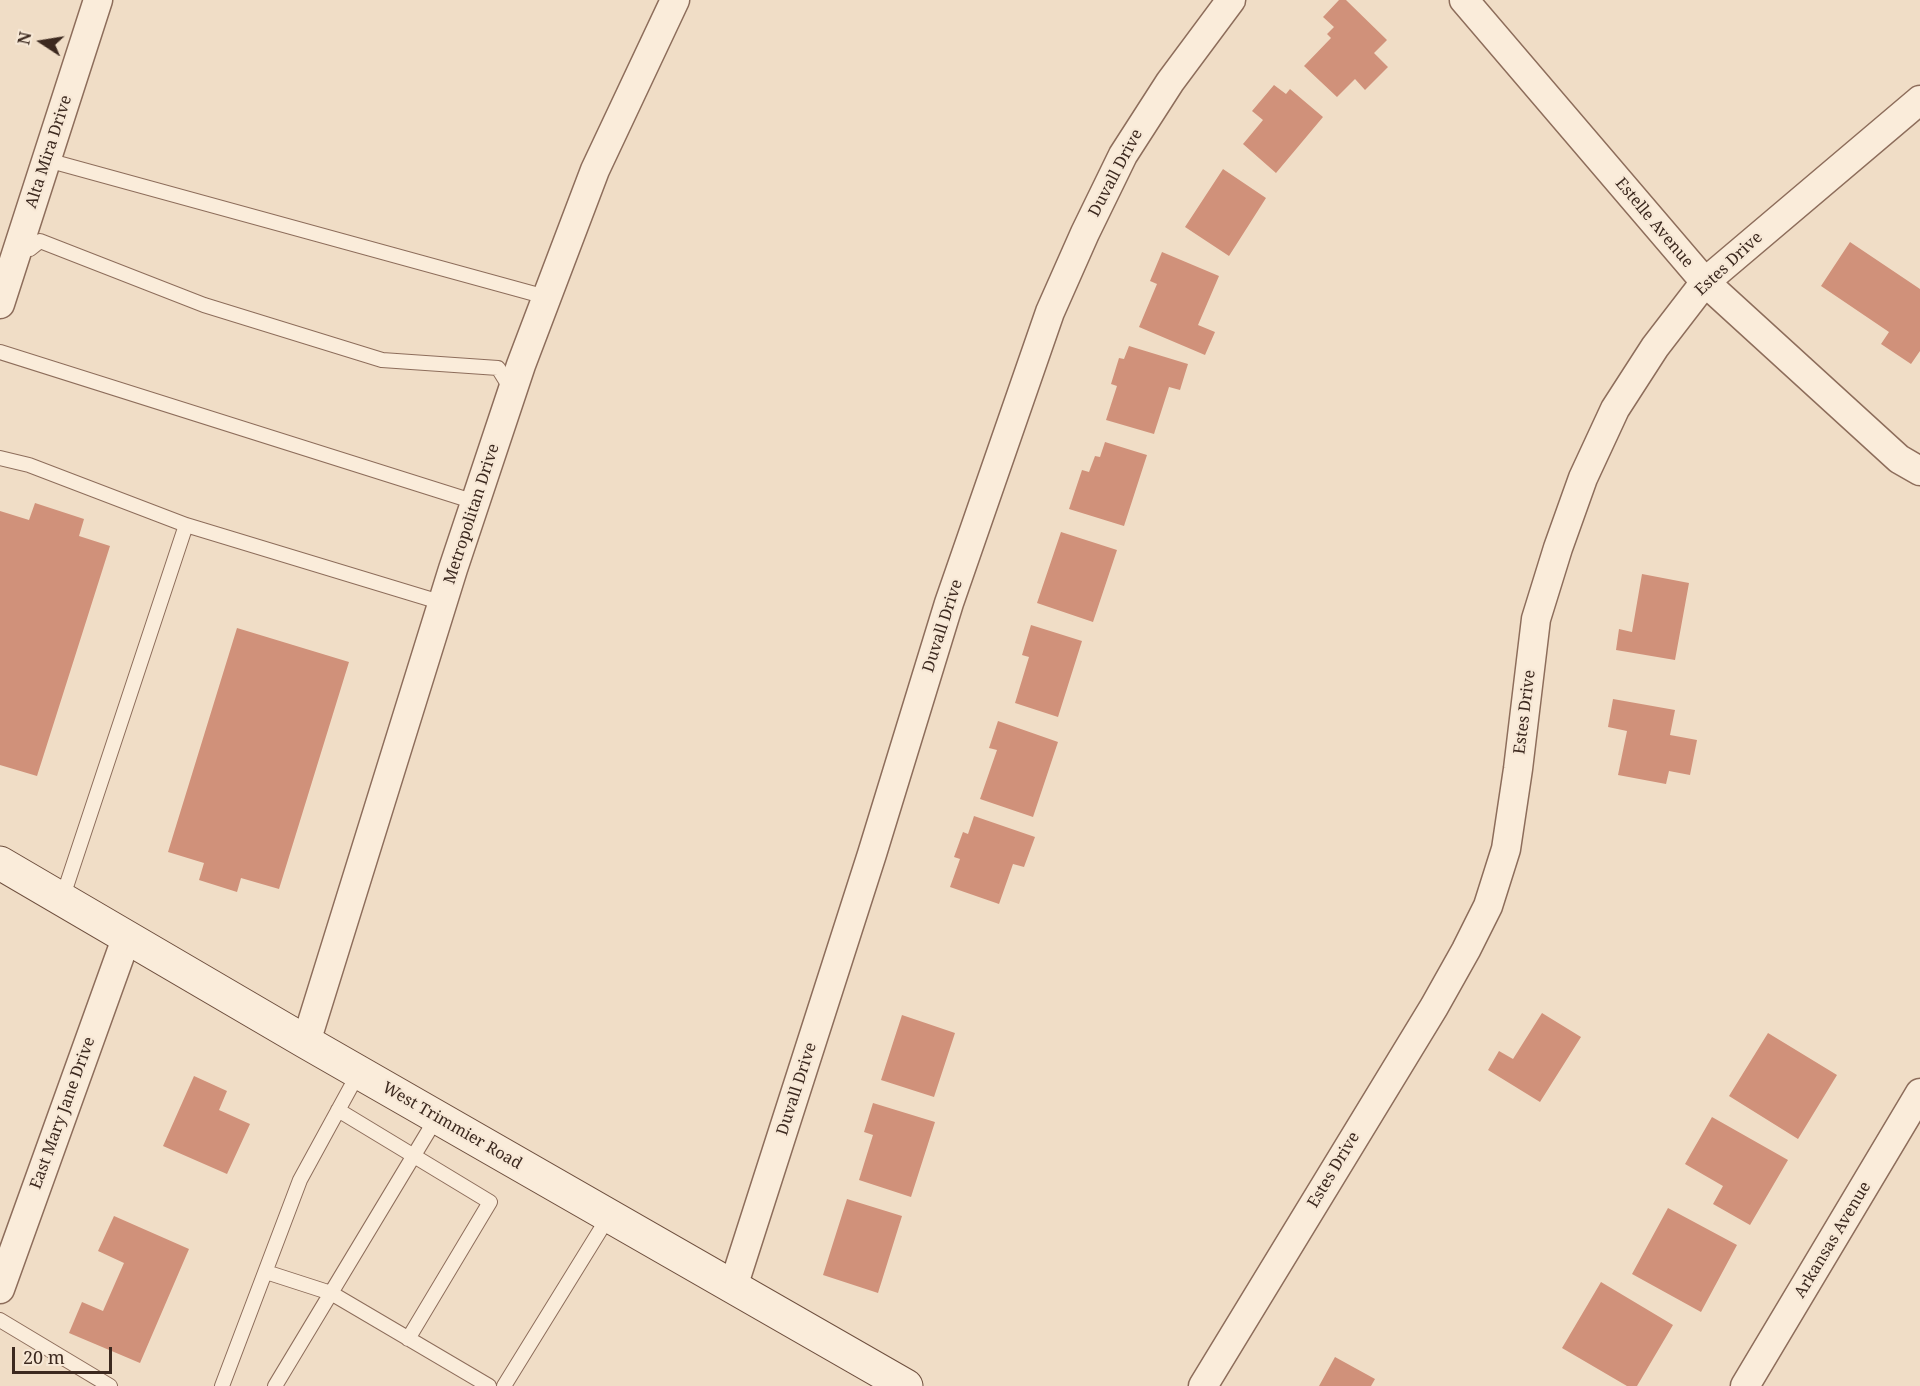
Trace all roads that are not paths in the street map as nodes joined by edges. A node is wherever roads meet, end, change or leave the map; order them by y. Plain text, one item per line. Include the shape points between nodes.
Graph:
1 (98, 0) edge
2 (675, 0) edge
3 (1231, 0) edge
4 (1464, 0) edge
5 (1920, 100) edge
6 (47, 160) junction
7 (19, 246) junction
8 (1705, 282) junction
9 (546, 297) junction
10 (0, 304) edge
11 (0, 352) edge
12 (512, 391) junction
13 (0, 458) edge
14 (1920, 471) edge
15 (476, 502) junction
16 (186, 525) junction
17 (443, 603) junction
18 (0, 863) edge
19 (62, 899) junction
20 (127, 936) junction
21 (306, 1042) junction
22 (359, 1072) junction
23 (1920, 1093) edge
24 (338, 1110) junction
25 (437, 1117) junction
26 (413, 1156) junction
27 (609, 1216) junction
28 (266, 1272) junction
29 (733, 1287) junction
30 (0, 1289) edge
31 (331, 1293) junction
32 (0, 1320) edge
33 (408, 1339) junction
34 (1752, 1384) edge
35 (110, 1386) edge
36 (222, 1386) edge
37 (275, 1386) edge
38 (489, 1386) edge
39 (504, 1386) edge
40 (906, 1386) edge
41 (1203, 1386) edge

1 - 6 street, Alta Mira Drive
2 - 9 street, Metropolitan Drive via 595,170
3 - 29 street, Duvall Drive via 1123,154 1050,312 949,603
4 - 8 street, Estelle Avenue
5 - 8 street, Estes Drive
6 - 7 street, Alta Mira Drive
6 - 9 lane
7 - 10 street, Alta Mira Drive
7 - 12 lane via 30,249 40,241 204,305 382,360 498,368
8 - 14 street, Estelle Avenue via 1899,459
8 - 41 street, Estes Drive via 1655,346 1615,410 1583,478 1558,548 1536,619 1506,849 1488,906 1434,1007
9 - 12 street, Metropolitan Drive
11 - 15 lane
12 - 15 street, Metropolitan Drive
13 - 16 lane via 29,465
15 - 17 street, Metropolitan Drive
16 - 17 lane
16 - 19 lane
17 - 21 street, Metropolitan Drive
18 - 19 street, West Trimmier Road
19 - 20 street, West Trimmier Road
20 - 21 street, West Trimmier Road
20 - 30 street, East Mary Jane Drive
21 - 22 street, West Trimmier Road
22 - 24 lane
22 - 25 street, West Trimmier Road
23 - 34 street, Arkansas Avenue
24 - 26 lane
24 - 28 lane via 300,1180
25 - 26 lane
25 - 27 street, West Trimmier Road
26 - 31 lane
26 - 33 lane via 490,1202
27 - 29 street, West Trimmier Road
27 - 39 lane
28 - 31 lane
28 - 36 lane
29 - 40 street, West Trimmier Road
31 - 33 lane
31 - 37 lane
32 - 35 lane
33 - 38 lane

